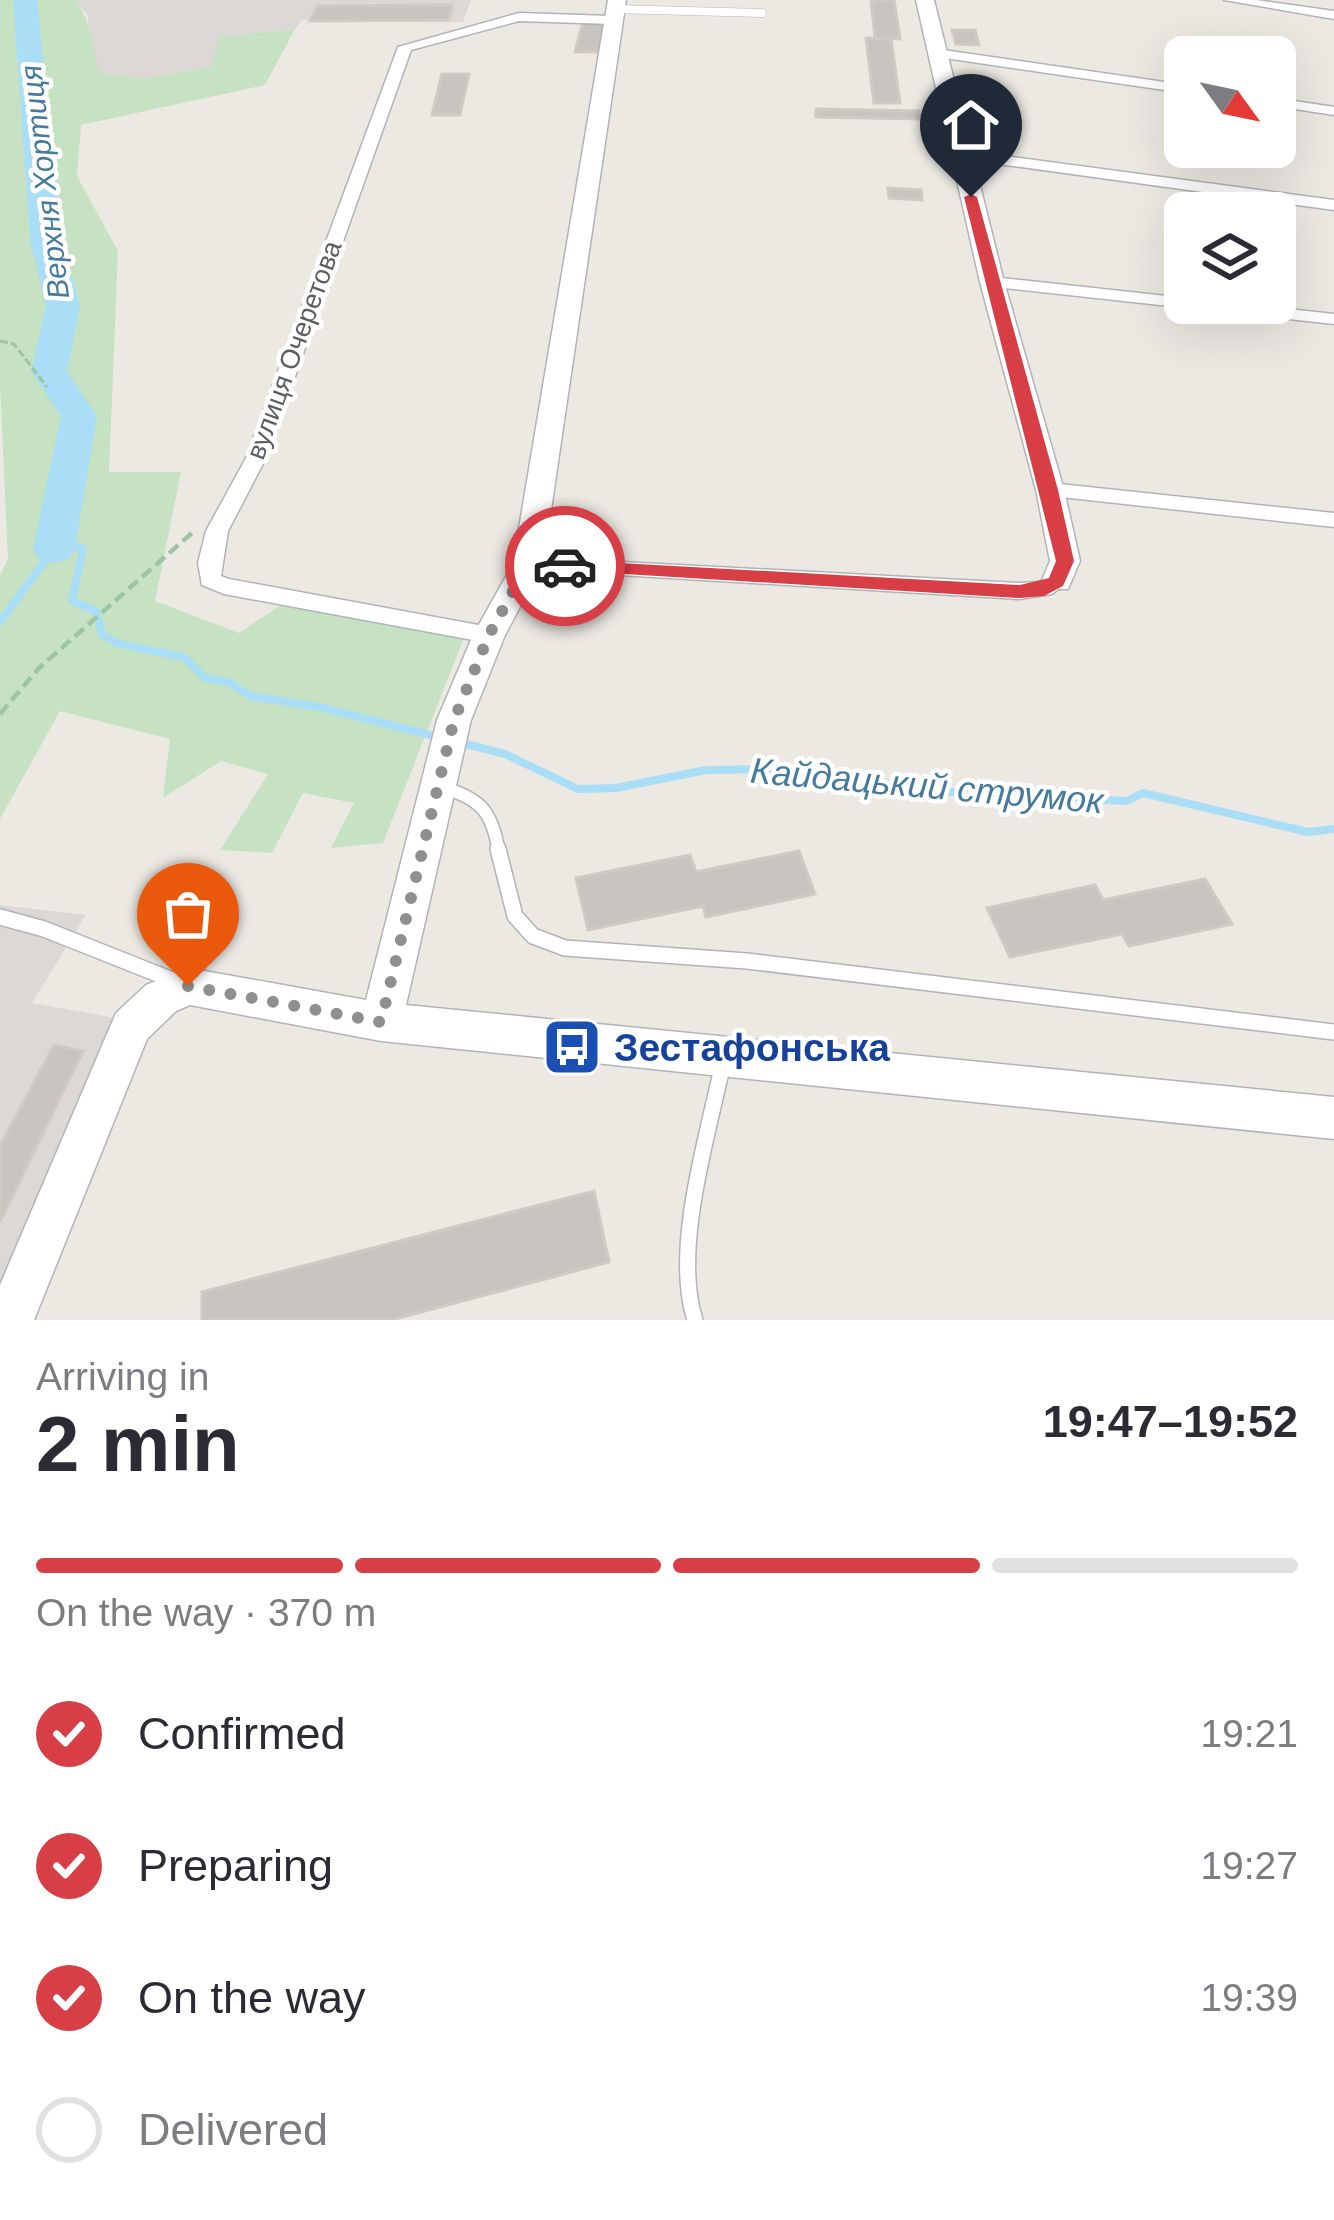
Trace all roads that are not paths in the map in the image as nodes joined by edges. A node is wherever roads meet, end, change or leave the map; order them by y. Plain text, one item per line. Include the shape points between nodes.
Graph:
1 (925, 0) edge
2 (1230, 0) edge
3 (614, 10) edge
4 (761, 13) dead end
5 (1334, 15) edge
6 (936, 53) junction
7 (1164, 86) edge
8 (1296, 105) edge
9 (1334, 111) edge
10 (960, 155) junction
11 (1334, 205) edge
12 (992, 282) junction
13 (1334, 319) edge
14 (1050, 490) junction
15 (1334, 520) edge
16 (528, 564) junction
17 (1057, 582) joint
18 (489, 635) junction
19 (439, 776) junction
20 (0, 917) edge
21 (188, 986) junction
22 (381, 1022) junction
23 (1334, 1032) edge
24 (724, 1056) junction
25 (1334, 1118) edge
26 (10, 1320) edge
27 (695, 1320) edge

1 - 6 street
2 - 5 street
3 - 4 lane
3 - 16 street
3 - 18 street, вулиця Очеретова via 519,17 405,47 208,568 215,583
6 - 7 street
6 - 10 street
8 - 9 street
10 - 11 street
10 - 12 street
12 - 13 street
12 - 14 street
14 - 15 street
14 - 17 street via 1065,561
16 - 17 street via 1020,591
16 - 18 street
18 - 19 street
19 - 22 street
19 - 23 lane via 493,816 514,918 561,948 733,959
20 - 21 lane
21 - 22 street
21 - 26 street via 161,998 131,1027
22 - 24 street
24 - 25 street
24 - 27 lane via 688,1253 685,1290

